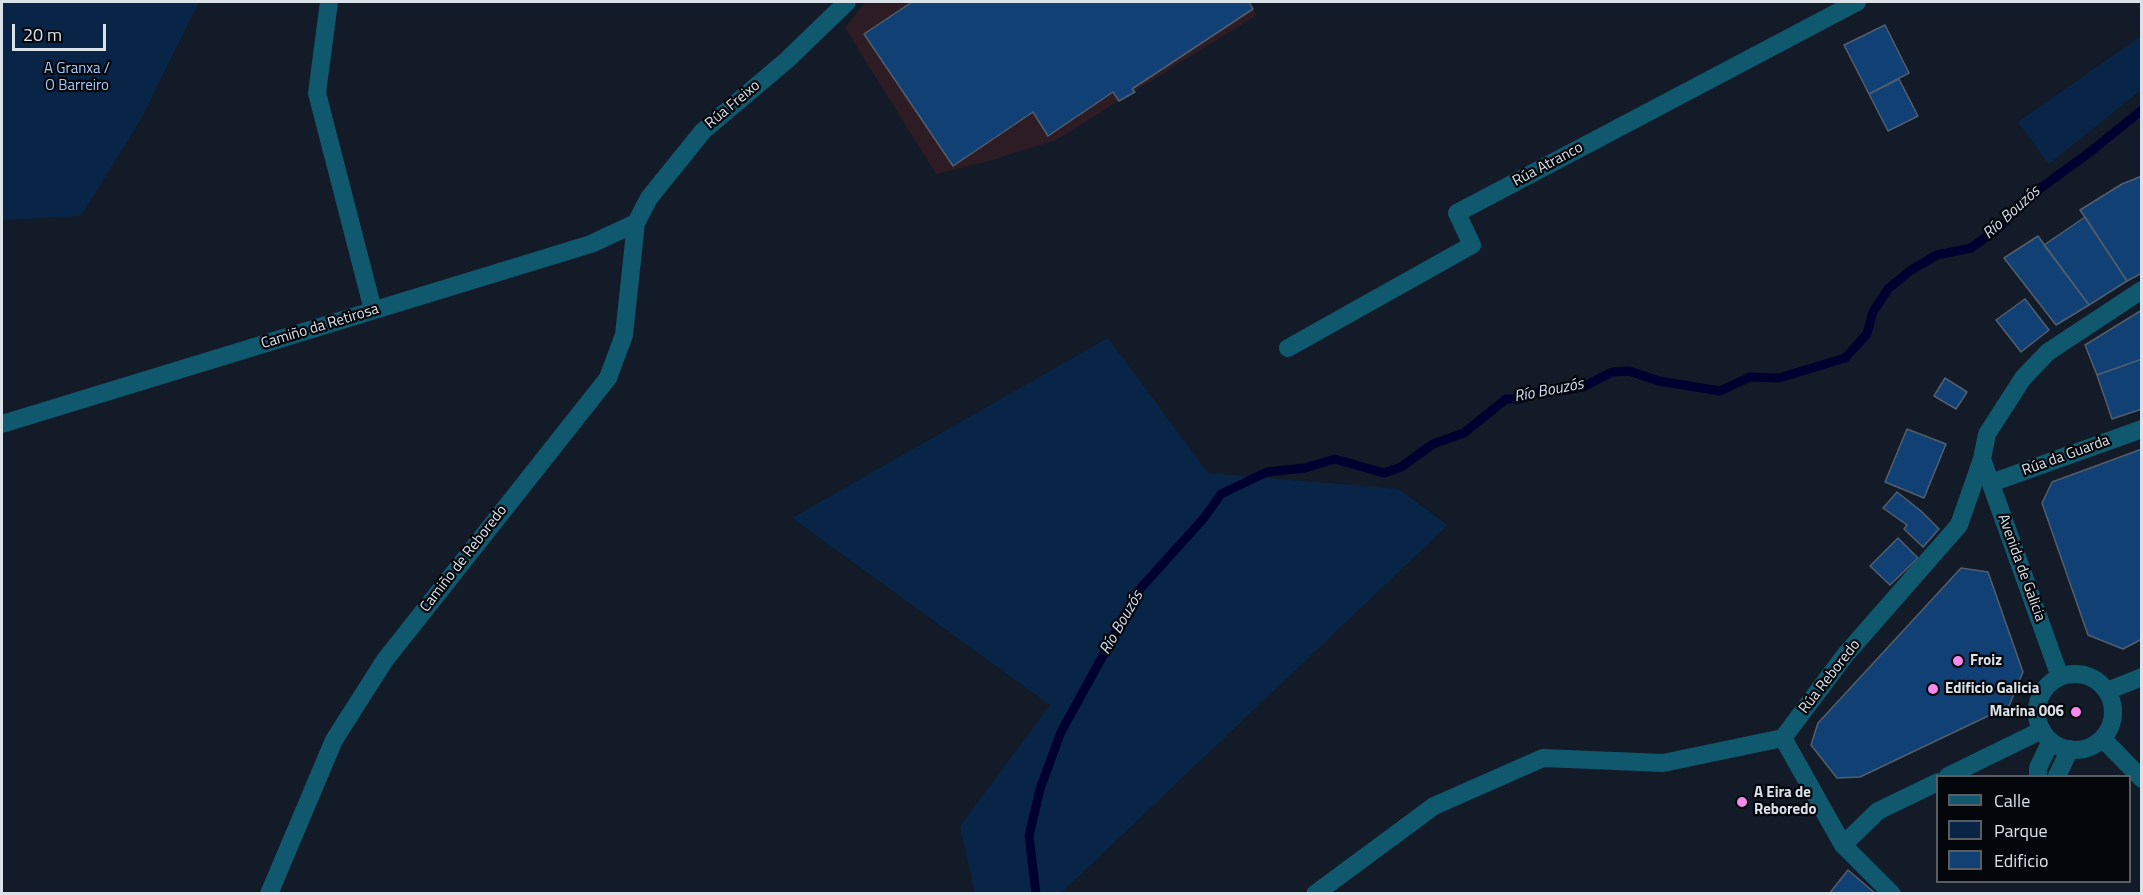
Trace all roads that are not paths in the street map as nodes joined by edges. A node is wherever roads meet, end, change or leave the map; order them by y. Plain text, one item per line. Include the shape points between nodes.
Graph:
1 (330, 2) edge
2 (847, 2) edge
3 (1857, 2) edge
4 (636, 223) junction
5 (2142, 290) edge
6 (373, 310) junction
7 (1288, 348) dead end
8 (2, 424) edge
9 (2142, 429) edge
10 (1982, 459) junction
11 (1991, 483) junction
12 (2142, 676) edge
13 (2060, 677) junction
14 (2107, 691) junction
15 (2046, 736) junction
16 (1783, 738) junction
17 (2103, 739) junction
18 (2070, 749) junction
19 (1953, 775) edge
20 (2038, 775) edge
21 (2057, 775) edge
22 (2142, 779) edge
23 (1936, 783) edge
24 (1843, 845) junction
25 (269, 894) edge
26 (1315, 894) edge
27 (1892, 894) edge

1 - 6 street via 317,93
2 - 4 street, Rúa Freixo via 787,60 703,131 649,198
3 - 7 street, Rúa Atranco via 1457,213 1472,245
4 - 6 street, Camiño da Retirosa via 591,244
4 - 25 street, Camiño de Reboredo via 624,335 608,378 385,660 334,740
5 - 10 street, Rúa Reboredo via 2048,352 2023,378 1987,434
6 - 8 street, Camiño da Retirosa
9 - 11 street, Rúa da Guarda
10 - 11 street, Avenida de Galicia
10 - 16 street, Rúa Reboredo via 1959,525 1846,654
11 - 13 street, Avenida de Galicia
12 - 14 street
13 - 14 street via 2081,674 2094,678
13 - 15 street via 2044,690 2039,700 2038,716
14 - 17 street via 2114,711 2111,728
15 - 18 street
15 - 19 street
15 - 20 street
16 - 24 street
16 - 26 street via 1663,763 1543,758 1434,806
17 - 18 street via 2090,747
17 - 22 street
18 - 21 street
23 - 24 street via 1878,811
24 - 27 street

